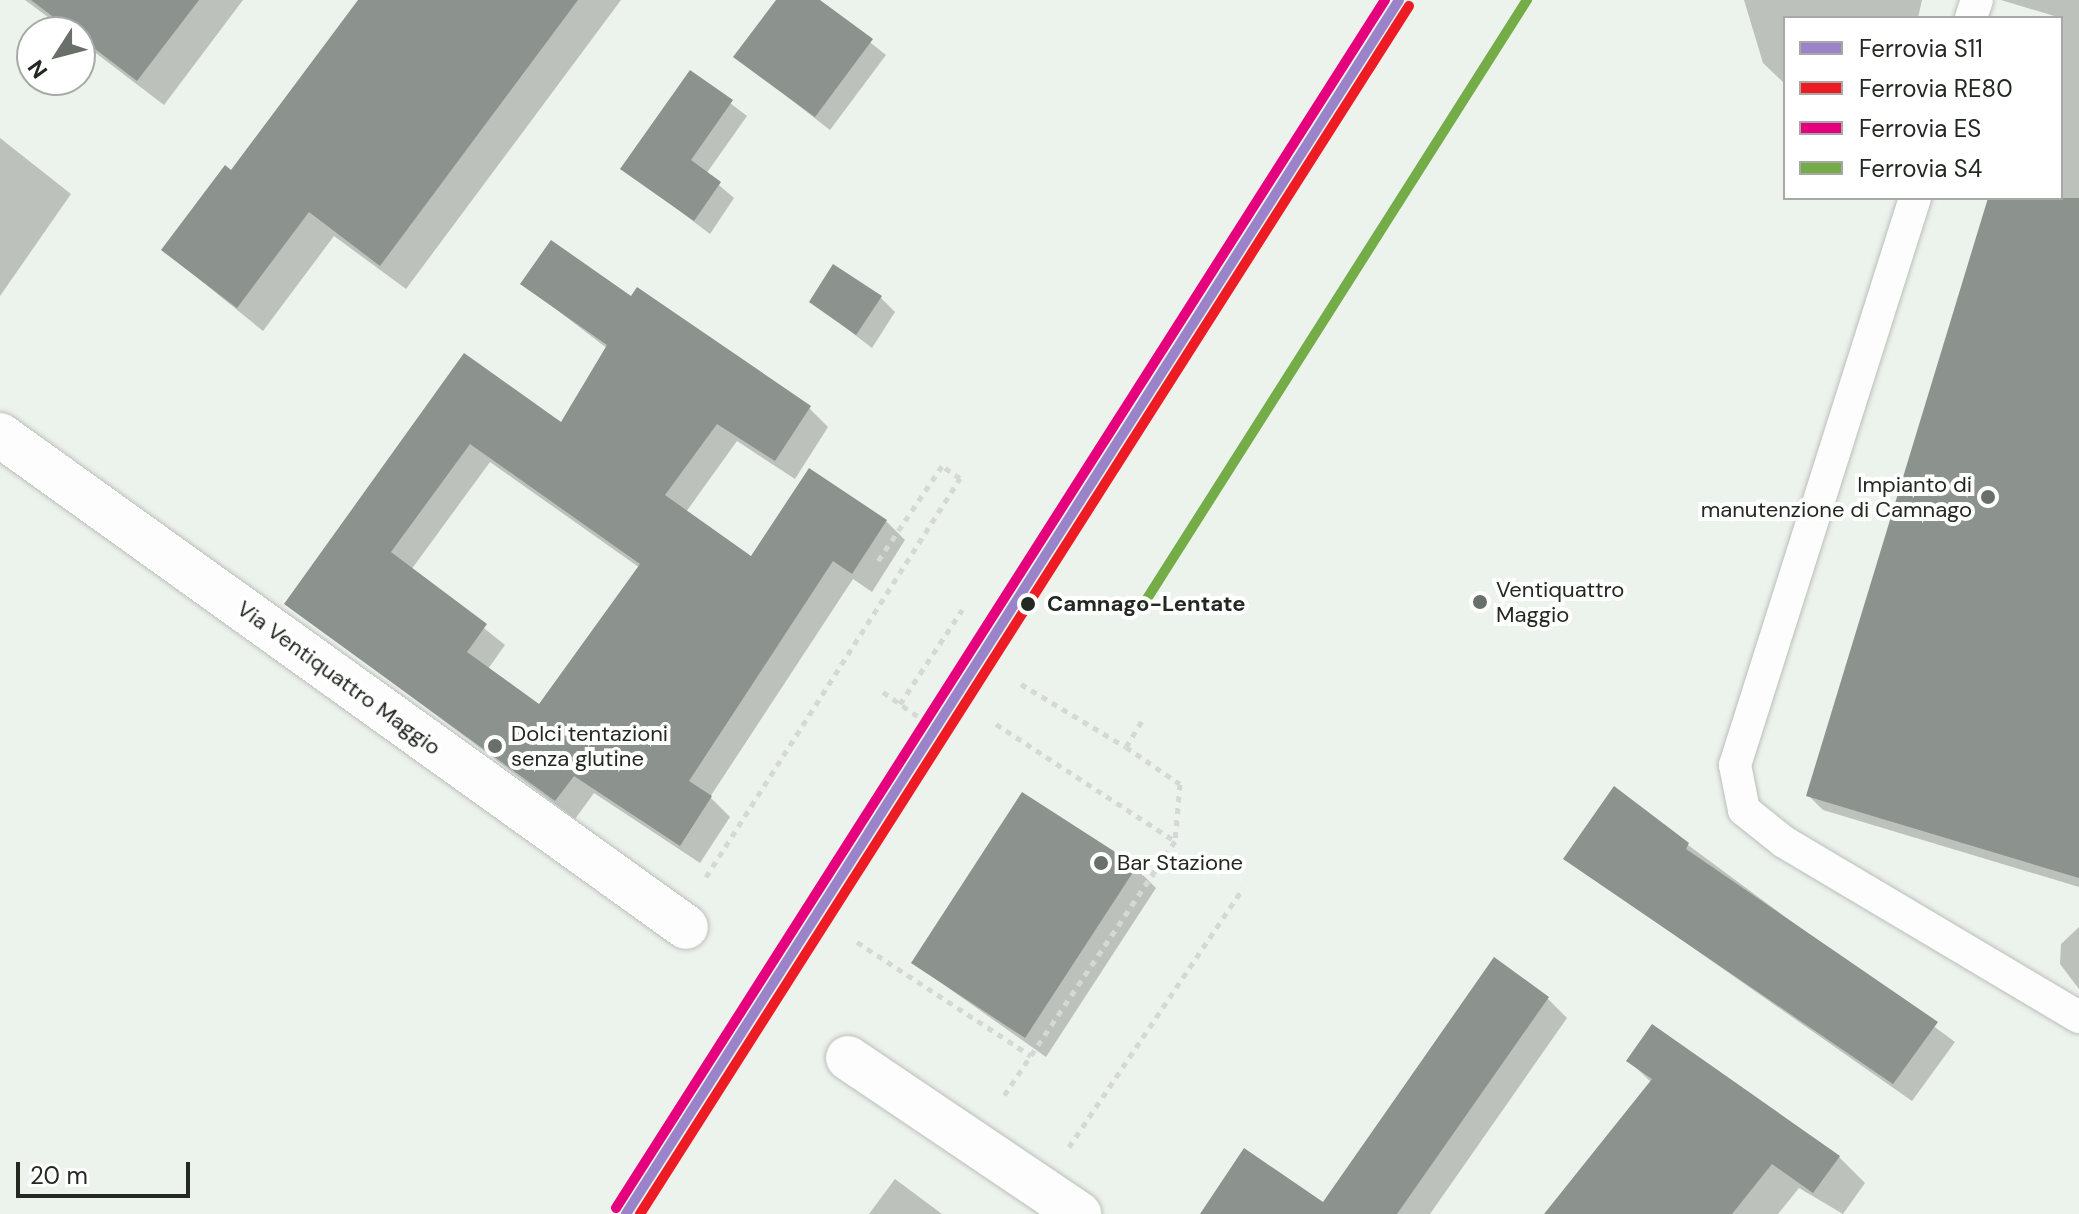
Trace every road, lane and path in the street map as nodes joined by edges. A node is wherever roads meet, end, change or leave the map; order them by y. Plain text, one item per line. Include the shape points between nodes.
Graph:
1 (1914, 200) edge
2 (0, 435) edge
3 (878, 561) dead end
4 (962, 610) dead end
5 (1021, 684) dead end
6 (883, 692) dead end
7 (900, 704) junction
8 (1143, 719) dead end
9 (926, 722) dead end
10 (996, 724) dead end
11 (1126, 747) junction
12 (1175, 841) junction
13 (1243, 888) dead end
14 (682, 924) joint
15 (857, 942) dead end
16 (2079, 1017) edge
17 (1031, 1056) junction
18 (848, 1058) dead end
19 (973, 1142) junction
20 (1059, 1162) dead end
21 (1079, 1214) edge

1 - 16 lane via 1735,765 1744,810 1784,842
2 - 14 street, Via Ventiquattro Maggio
3 - 14 path via 942,466 960,478
4 - 7 path
5 - 11 path
6 - 7 path
7 - 9 path
8 - 11 path
10 - 12 path
11 - 12 path via 1180,784
12 - 17 path
13 - 20 path
15 - 17 path
17 - 19 path
18 - 19 street
19 - 21 street

